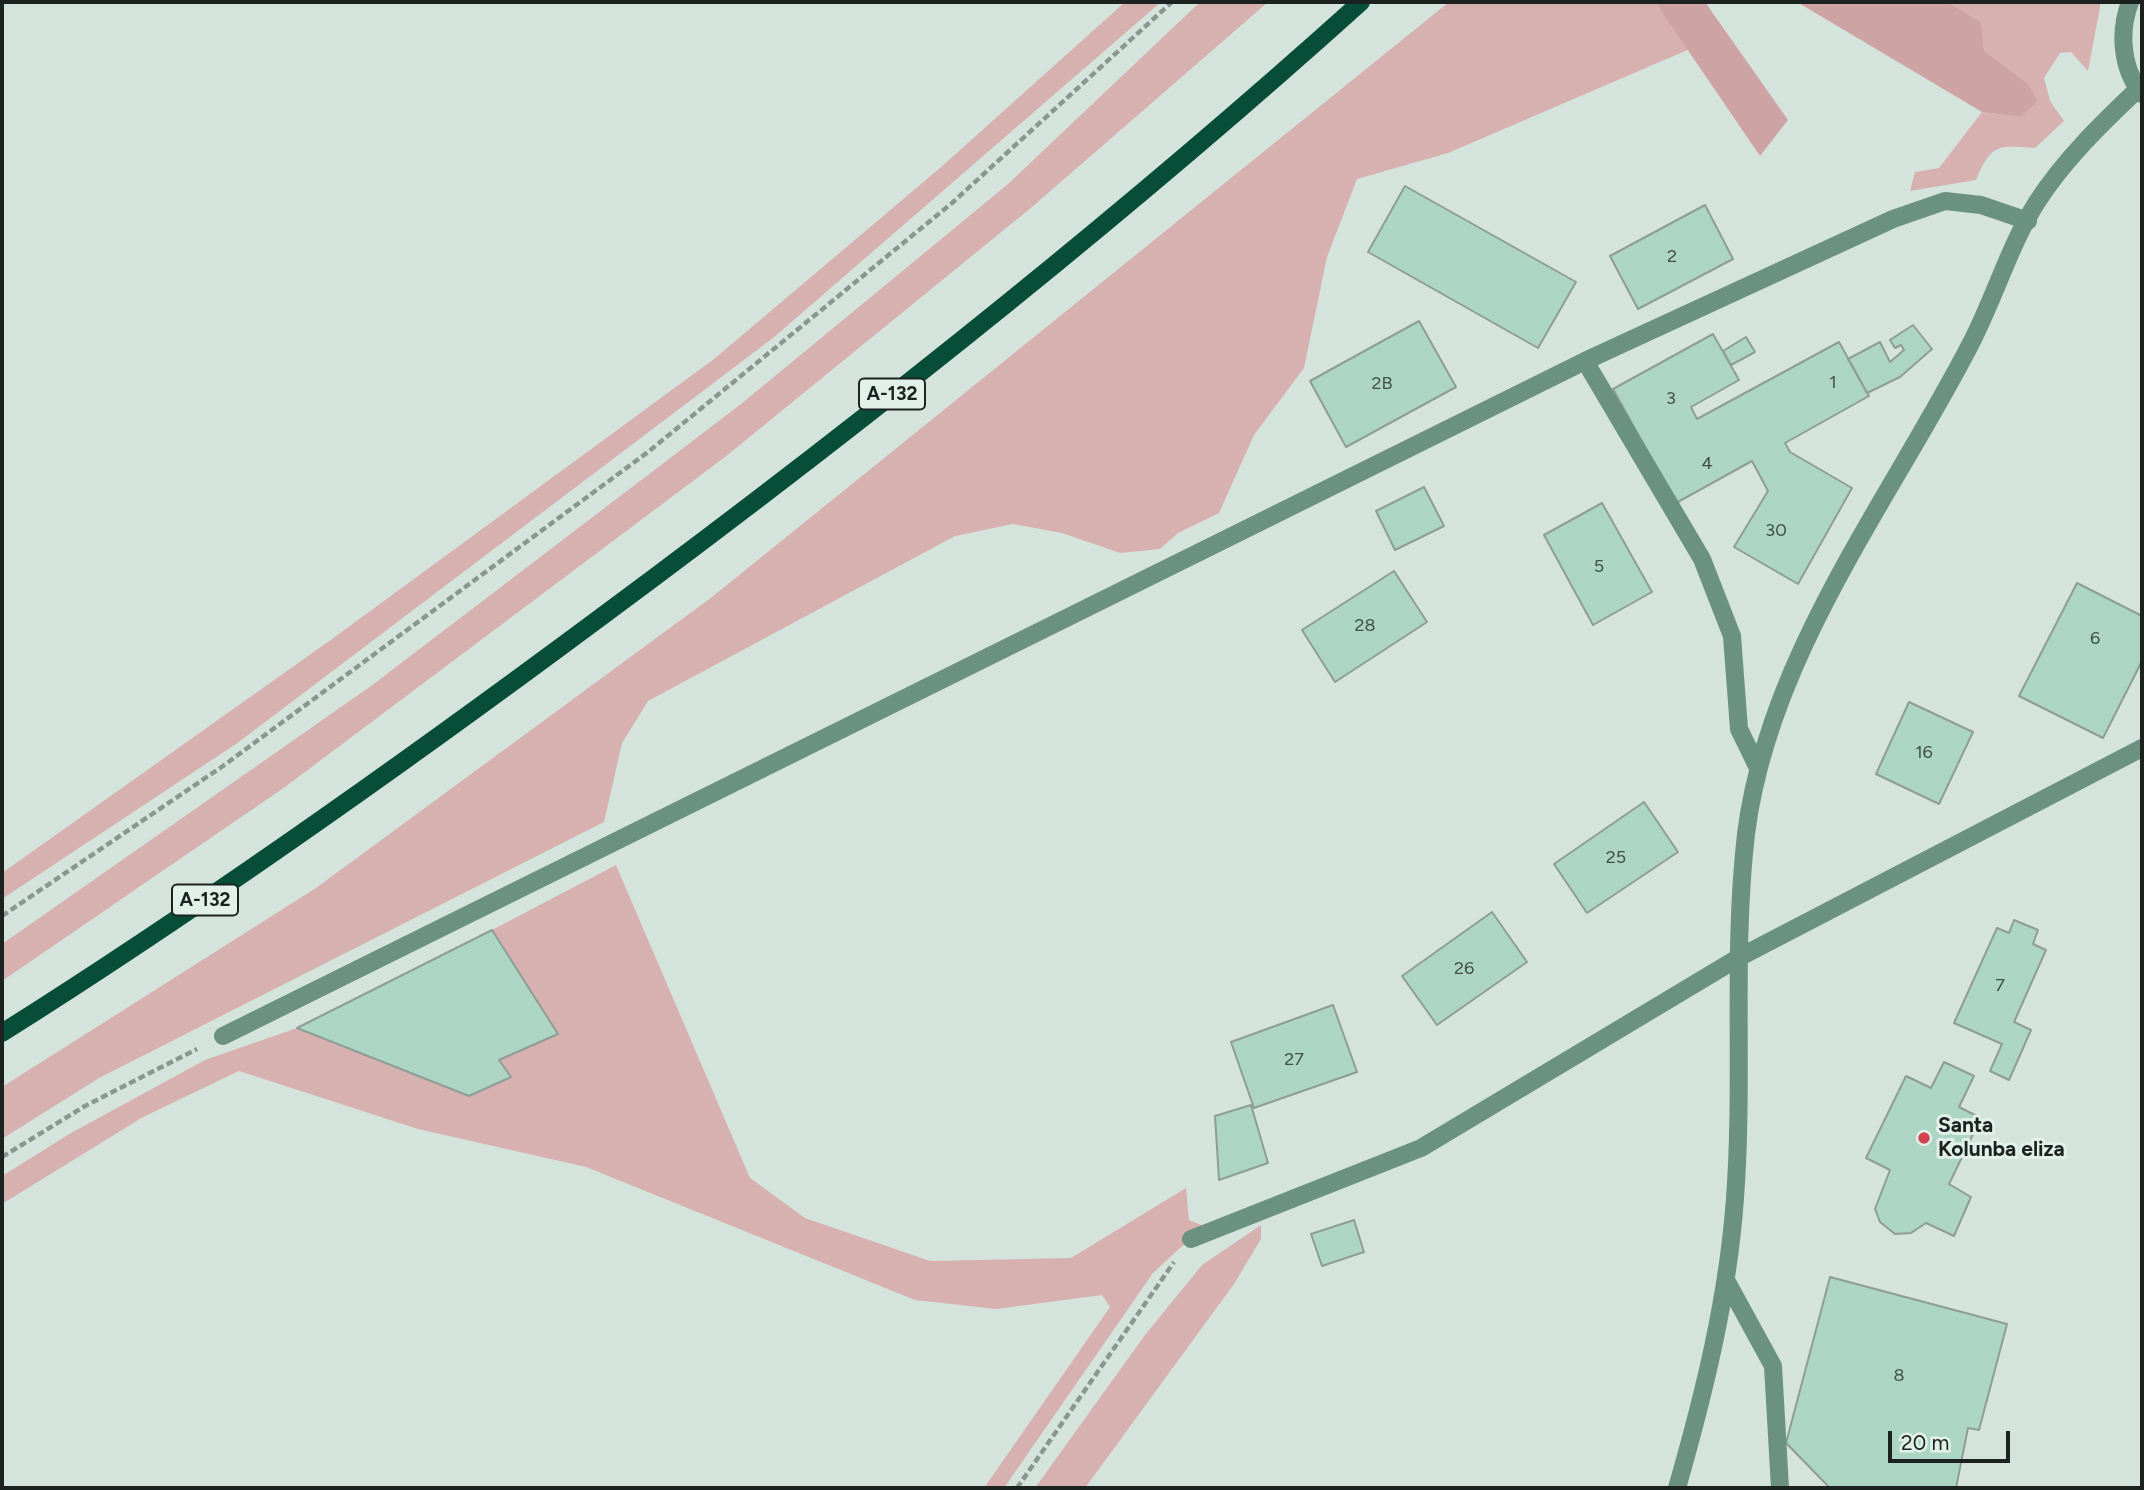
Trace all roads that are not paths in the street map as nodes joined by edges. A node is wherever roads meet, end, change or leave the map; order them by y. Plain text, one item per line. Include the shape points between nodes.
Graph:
1 (1361, 2) edge
2 (2130, 2) edge
3 (2140, 92) edge
4 (2028, 221) junction
5 (1585, 361) junction
6 (2142, 748) edge
7 (1758, 768) junction
8 (1738, 958) junction
9 (2, 1033) edge
10 (223, 1036) road end
11 (1191, 1239) road end
12 (1726, 1280) junction
13 (1677, 1488) edge
14 (1780, 1488) edge

1 - 9 main road, A-132 via 1235,116 988,319 703,542 404,763 121,958
2 - 3 street via 2123,41 2127,66
3 - 4 street via 2095,130 2037,202
4 - 5 street via 1982,205 1945,201 1893,219
4 - 7 street via 1969,347 1846,560 1781,701
5 - 7 street via 1702,559 1732,636 1739,729
5 - 10 street
6 - 8 street
7 - 8 street via 1747,831
8 - 11 street via 1421,1148
8 - 12 street via 1738,1134
12 - 13 street
12 - 14 street via 1773,1366

